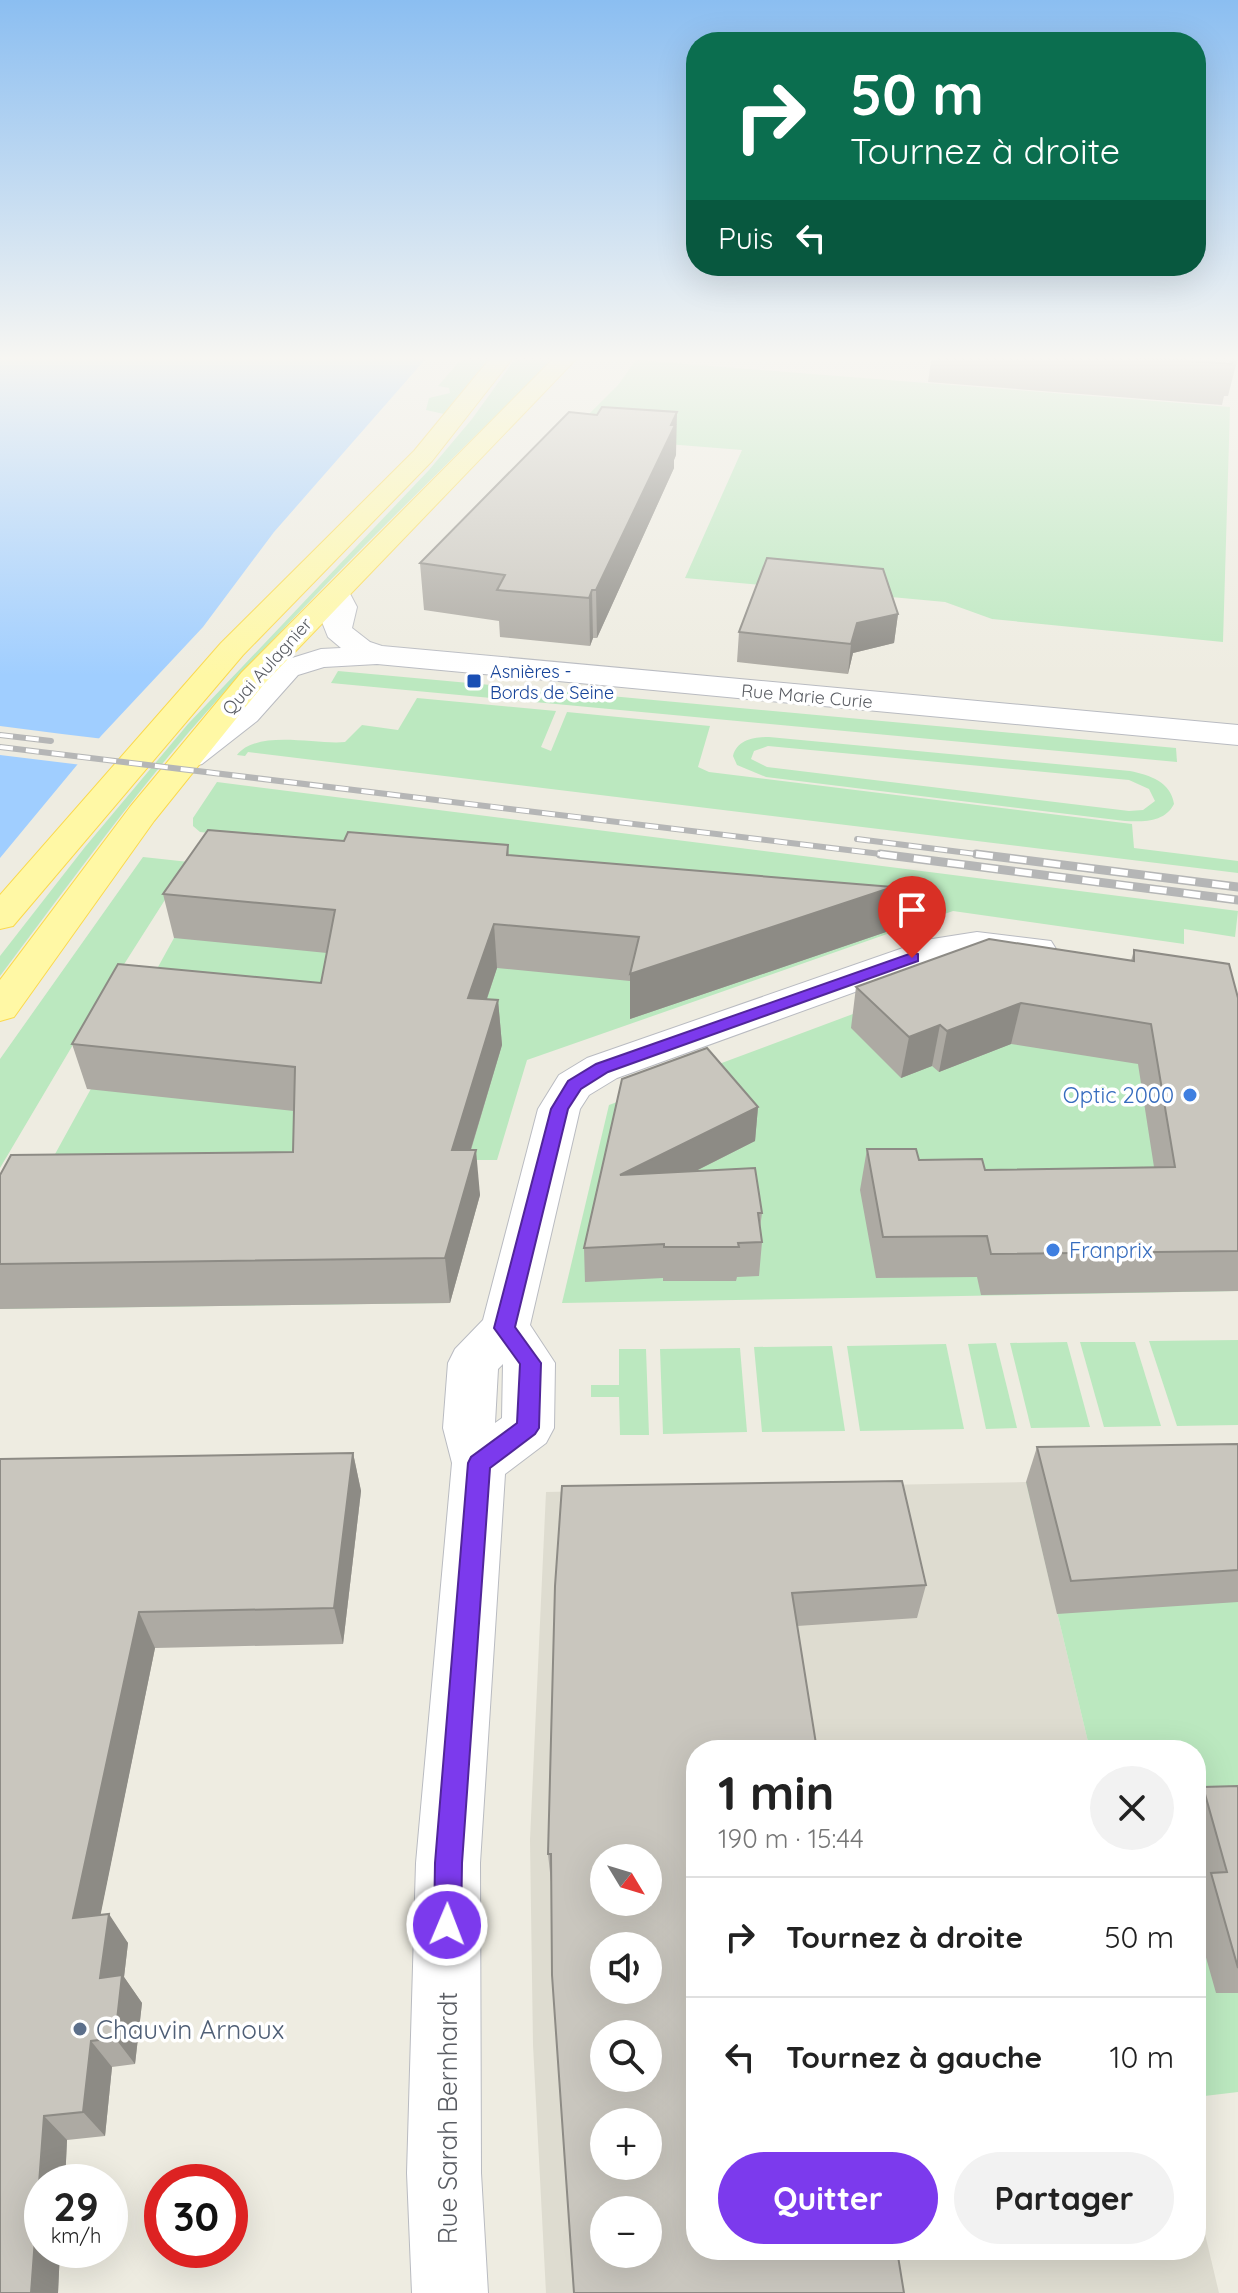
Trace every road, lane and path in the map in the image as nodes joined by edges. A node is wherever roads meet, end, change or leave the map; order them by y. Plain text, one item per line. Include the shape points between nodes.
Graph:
1 (417, 462) edge
2 (466, 462) edge
3 (337, 594) junction
4 (377, 655) junction
5 (1238, 735) edge
6 (190, 757) junction
7 (0, 918) edge
8 (1067, 953) edge
9 (0, 1008) edge
10 (450, 2293) edge

1 - 7 main road, Quai Aulagnier via 232,649
2 - 3 main road, Quai Aulagnier
3 - 4 street, Rue Marie Curie via 343,607 338,631
3 - 6 main road, Quai Aulagnier via 253,678
4 - 5 street, Rue Marie Curie
4 - 6 street, Rue Marie Curie via 321,658 287,669 246,714
6 - 9 main road, Quai Aulagnier
8 - 10 street, Rue Sarah Bernhardt via 989,942 940,948 588,1075 574,1085 559,1109 505,1328 530,1363 528,1428 479,1463 448,1863 444,2173

